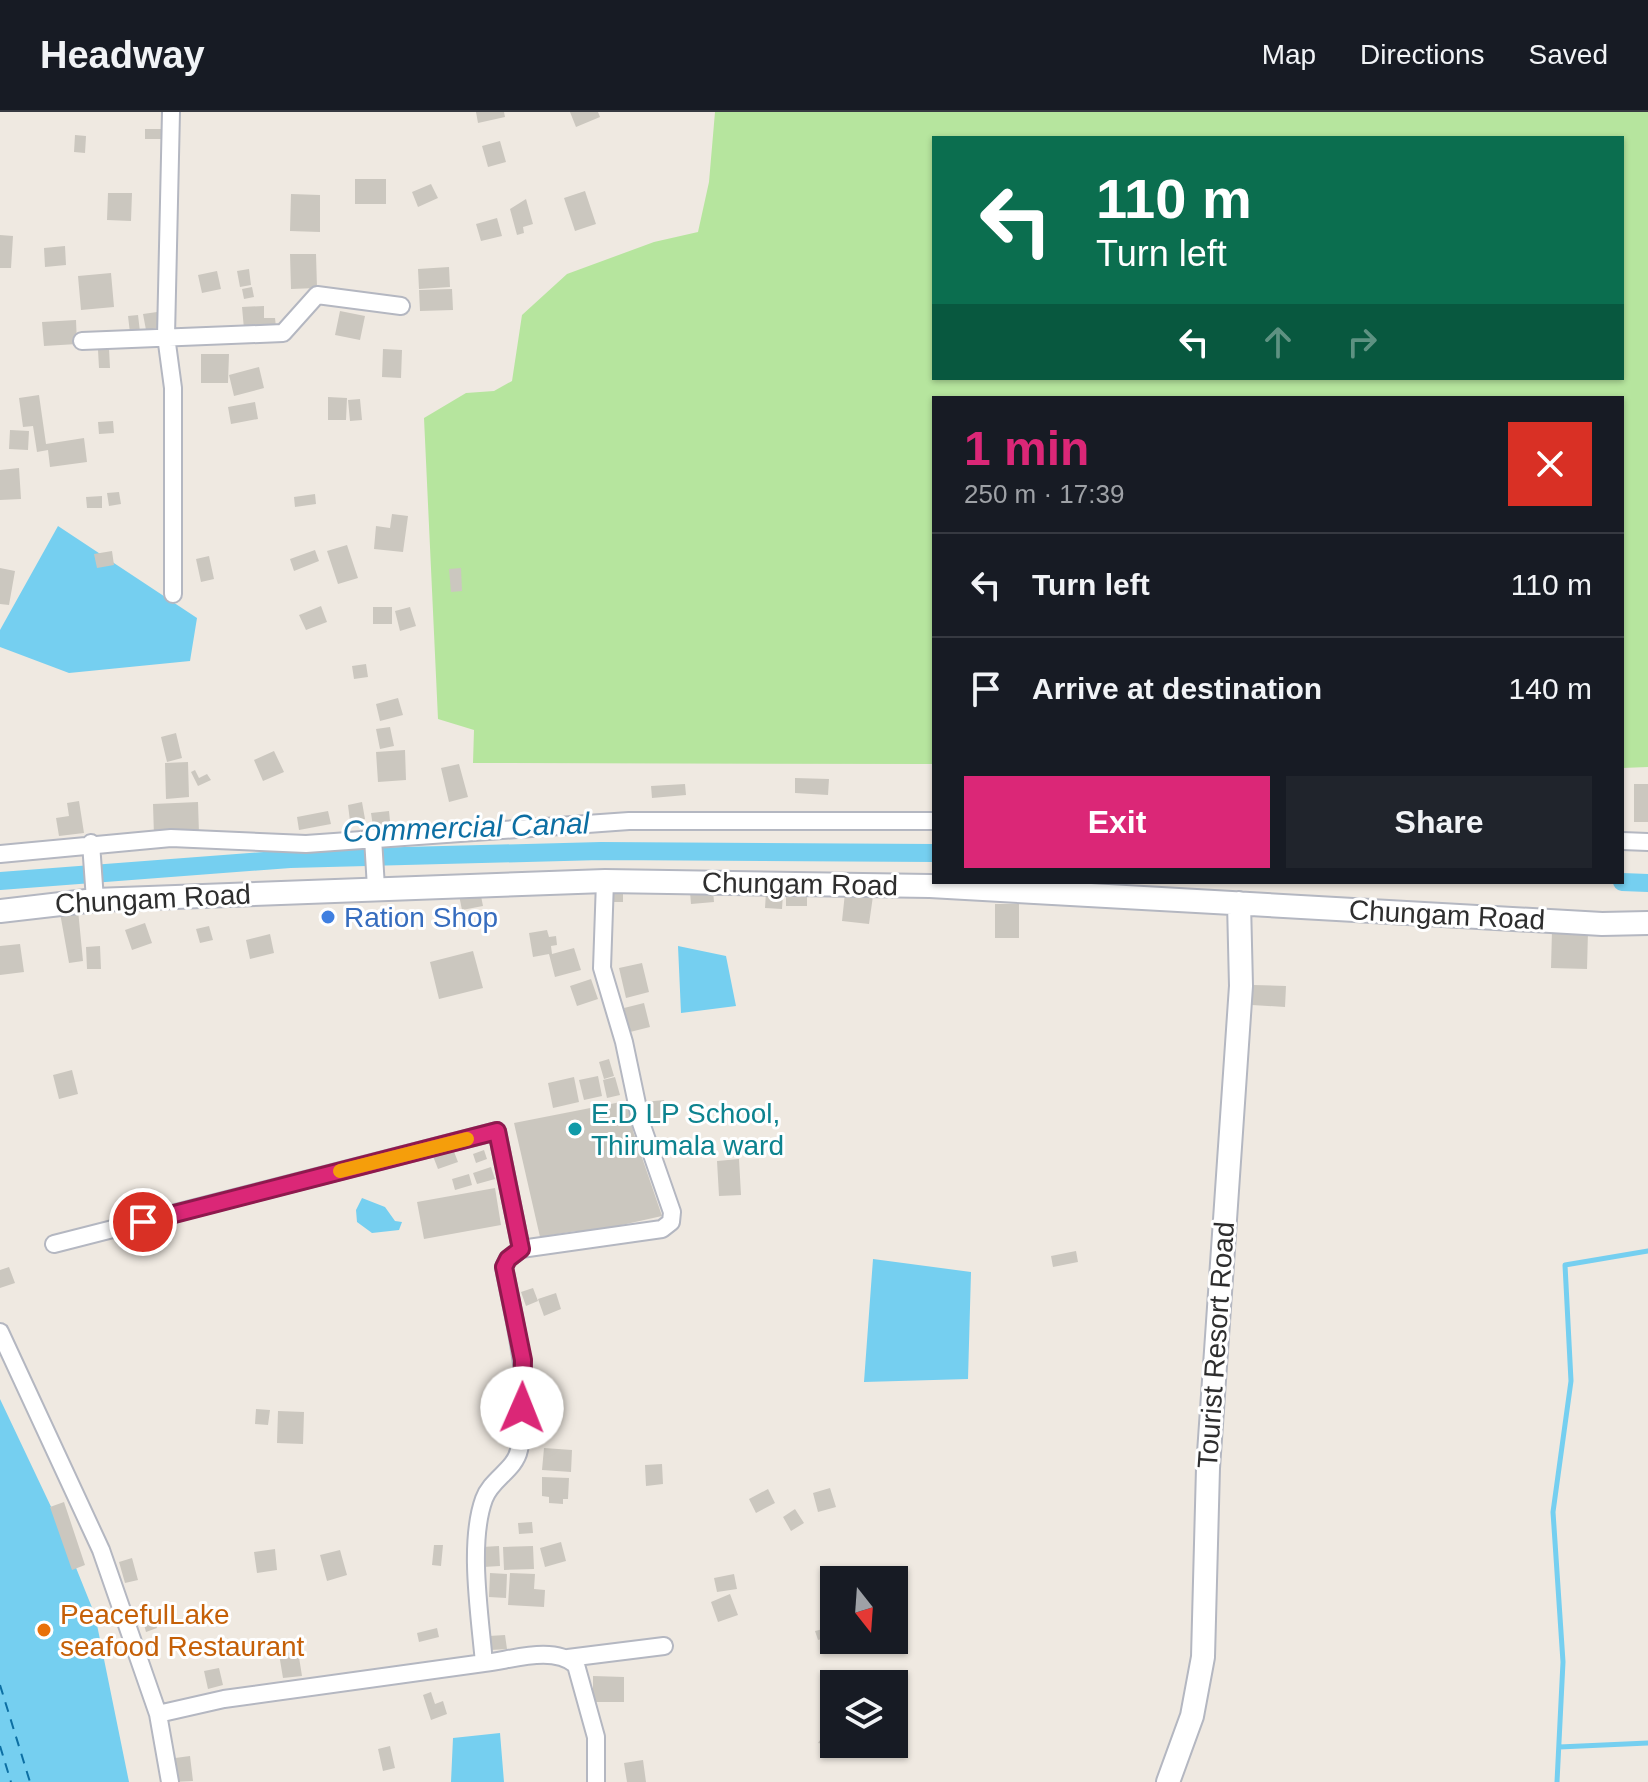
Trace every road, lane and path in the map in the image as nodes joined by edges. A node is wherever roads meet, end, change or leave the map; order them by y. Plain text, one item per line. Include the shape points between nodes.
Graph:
1 (171, 112) edge
2 (401, 306) dead end
3 (166, 336) junction
4 (82, 341) dead end
5 (173, 594) dead end
6 (932, 821) edge
7 (373, 838) junction
8 (1624, 841) edge
9 (1648, 842) edge
10 (91, 843) junction
11 (0, 854) edge
12 (605, 881) junction
13 (376, 888) junction
14 (95, 900) junction
15 (1239, 903) junction
16 (0, 911) edge
17 (1648, 923) edge
18 (54, 1244) dead end
19 (521, 1249) junction
20 (0, 1332) edge
21 (664, 1646) dead end
22 (568, 1658) junction
23 (484, 1663) junction
24 (158, 1714) junction
25 (170, 1782) edge
26 (596, 1782) edge
27 (1168, 1782) edge

1 - 3 street
2 - 3 street via 317,295 283,333
3 - 4 street
3 - 5 street via 173,388
6 - 7 street via 629,821
7 - 10 street via 306,844 171,838
7 - 13 street
8 - 9 street
10 - 11 street
10 - 14 street
12 - 13 main road, Chungam Road
12 - 15 main road, Chungam Road via 930,886
12 - 19 street via 602,968 671,1222 662,1229
13 - 14 main road, Chungam Road
14 - 16 main road, Chungam Road
15 - 17 main road, Chungam Road
15 - 27 main road, Tourist Resort Road via 1241,986 1208,1468 1203,1657 1192,1716
18 - 19 street via 497,1131
19 - 23 street via 504,1267 523,1360 519,1451 486,1494 479,1514
20 - 24 street via 101,1550
21 - 22 street
22 - 23 street via 553,1654
22 - 26 street via 582,1677 596,1737
23 - 24 street via 212,1700
24 - 25 street

